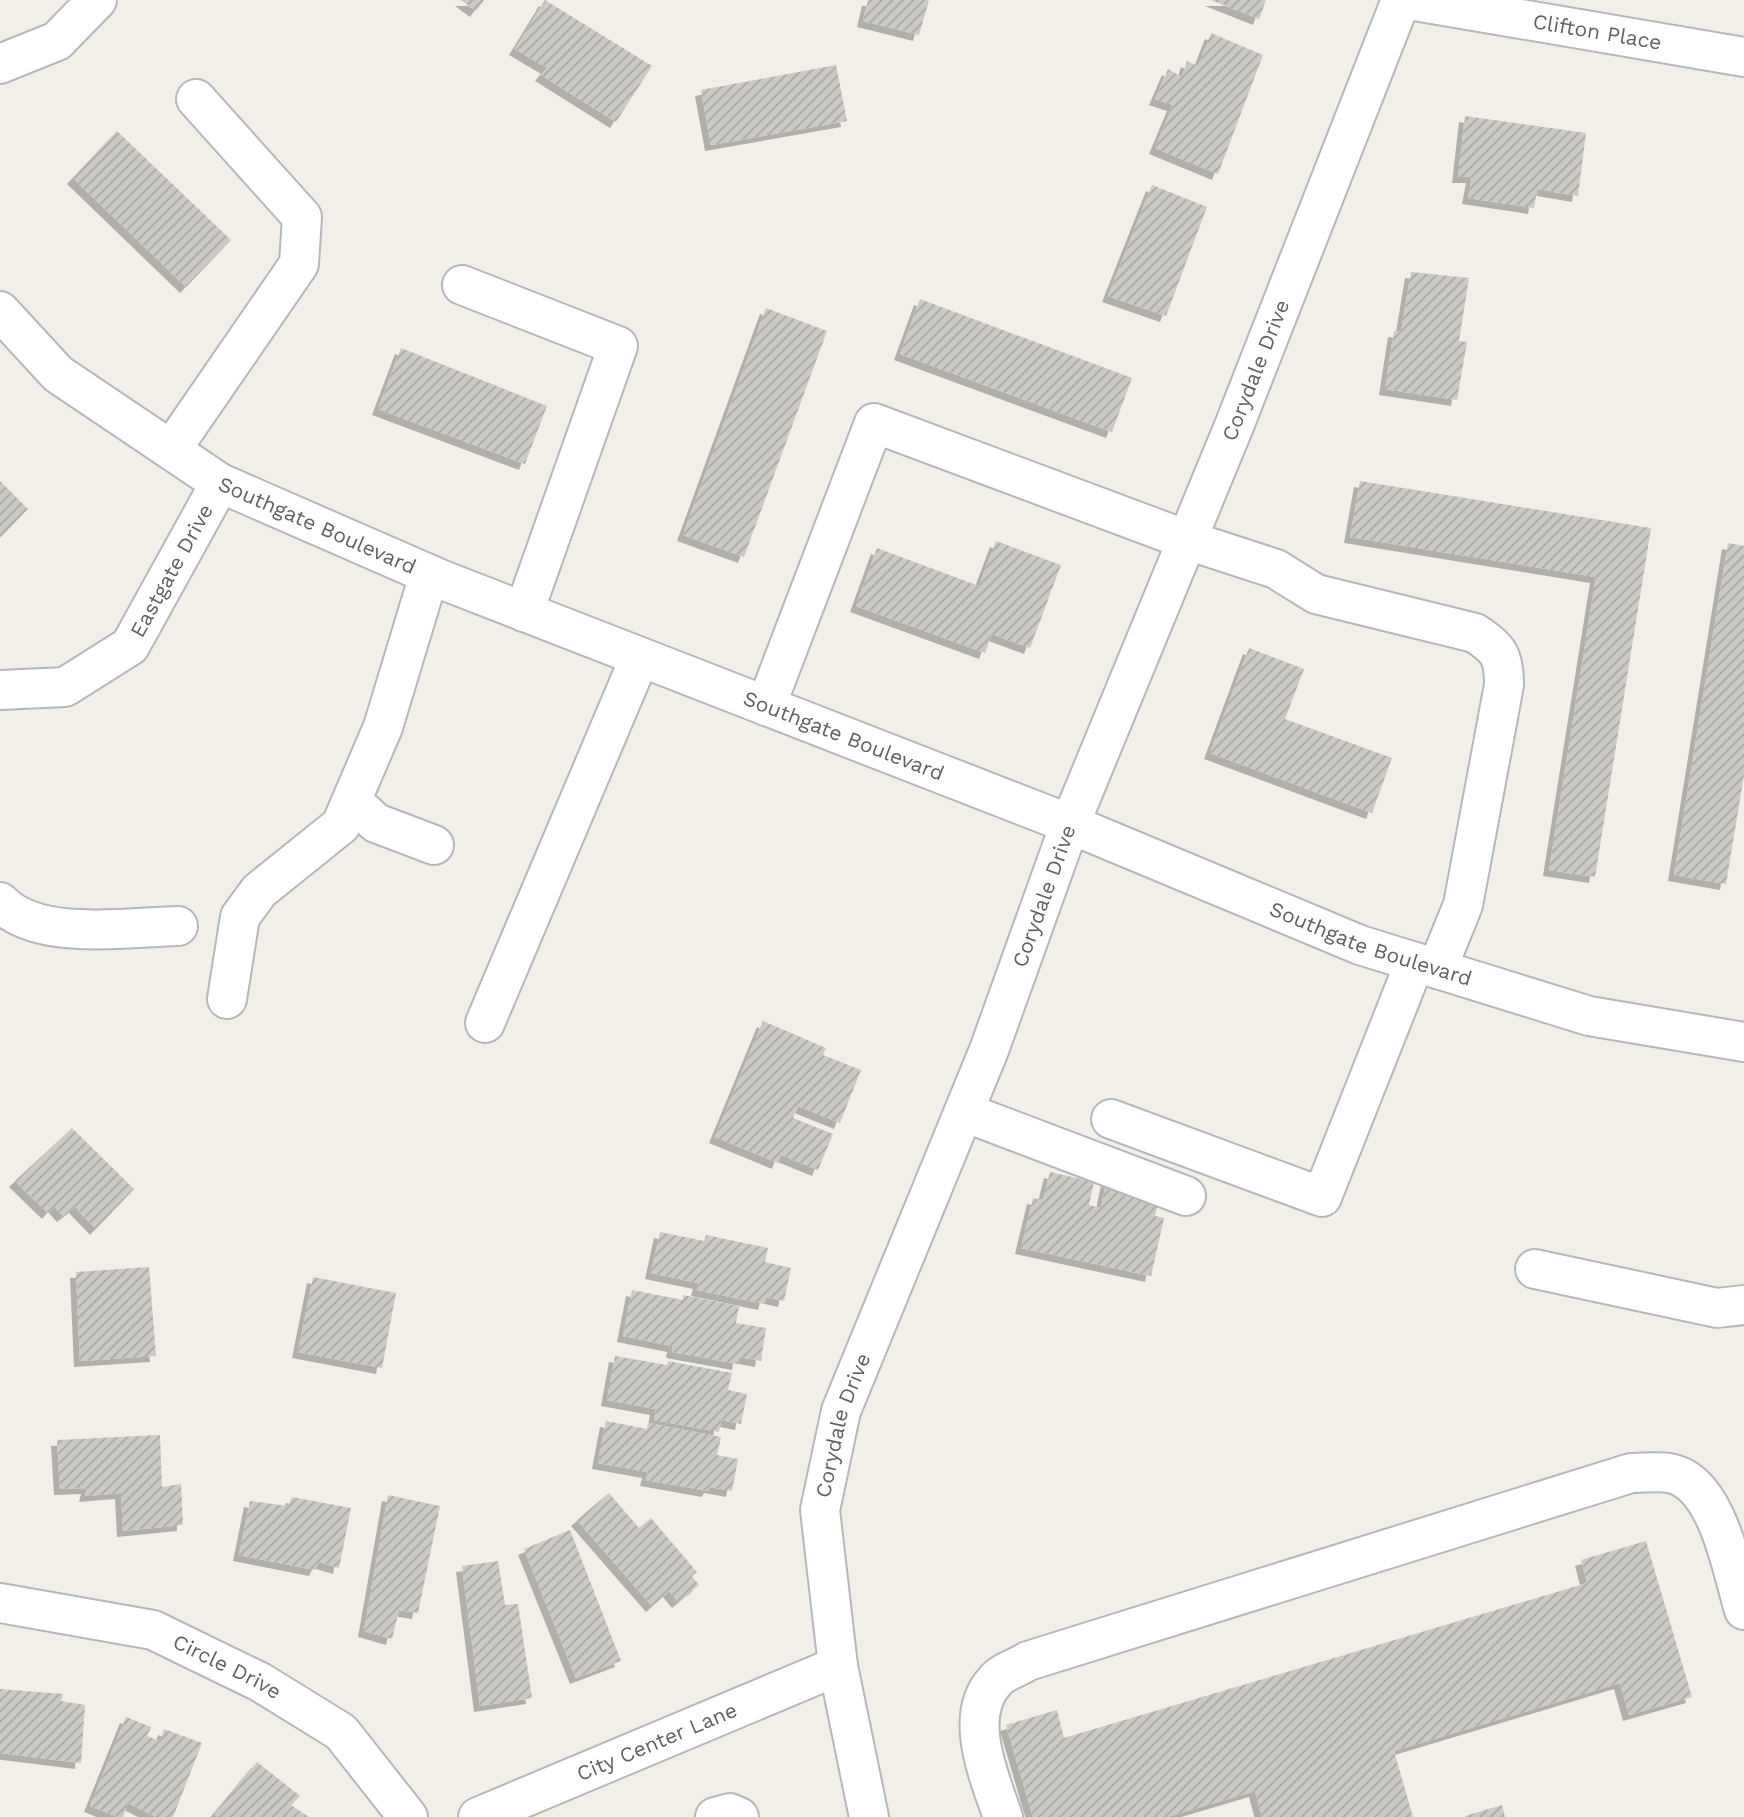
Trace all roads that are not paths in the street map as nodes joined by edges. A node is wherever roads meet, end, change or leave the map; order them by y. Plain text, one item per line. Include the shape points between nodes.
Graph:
1 (97, 0) edge
2 (1401, 0) edge
3 (1409, 0) edge
4 (1744, 58) edge
5 (0, 64) edge
6 (197, 99) dead end
7 (462, 285) dead end
8 (0, 311) edge
9 (171, 450) junction
10 (220, 483) junction
11 (1187, 540) junction
12 (429, 575) junction
13 (524, 612) junction
14 (640, 657) junction
15 (0, 690) edge
16 (766, 706) junction
17 (352, 801) junction
18 (1070, 824) junction
19 (434, 845) dead end
20 (0, 902) edge
21 (178, 926) dead end
22 (1426, 965) junction
23 (228, 999) dead end
24 (485, 1023) dead end
25 (1744, 1042) edge
26 (964, 1112) junction
27 (1111, 1119) dead end
28 (1186, 1196) dead end
29 (1535, 1269) dead end
30 (1744, 1306) edge
31 (0, 1603) edge
32 (1744, 1610) edge
33 (838, 1666) junction
34 (408, 1817) edge
35 (478, 1817) edge
36 (715, 1817) edge
37 (739, 1817) edge
38 (869, 1817) edge
39 (1003, 1817) edge

1 - 5 street via 57,41
2 - 11 street, Corydale Drive
3 - 4 street, Clifton Place
6 - 9 street via 302,217 299,264
7 - 13 street via 618,346
8 - 9 street, Southgate Boulevard via 58,374
9 - 10 street, Southgate Boulevard
10 - 12 street, Southgate Boulevard
10 - 15 street, Eastgate Drive via 130,646 65,687
11 - 16 street via 874,423
11 - 18 street, Corydale Drive
11 - 22 street via 1276,569 1316,594 1475,633 1493,645 1504,663 1504,685 1463,905
12 - 13 street, Southgate Boulevard
12 - 17 street via 383,727
13 - 14 street, Southgate Boulevard
14 - 16 street, Southgate Boulevard
14 - 24 street
16 - 18 street, Southgate Boulevard
17 - 19 street via 376,823
17 - 23 street via 341,825 259,891 240,917
18 - 22 street, Southgate Boulevard via 1360,945
18 - 26 street, Corydale Drive
20 - 21 street via 11,914 64,929
22 - 25 street, Southgate Boulevard via 1589,1016
22 - 27 street via 1322,1197
26 - 28 street
26 - 33 street, Corydale Drive via 841,1411 820,1510
29 - 30 street via 1717,1308
31 - 34 street, Circle Drive via 153,1630 260,1682 341,1732
32 - 39 street via 1720,1528 1701,1490 1672,1473 1631,1473 1028,1661 995,1681 981,1709 979,1744
33 - 35 street, City Center Lane
33 - 38 street, Corydale Drive
36 - 37 street via 730,1813

